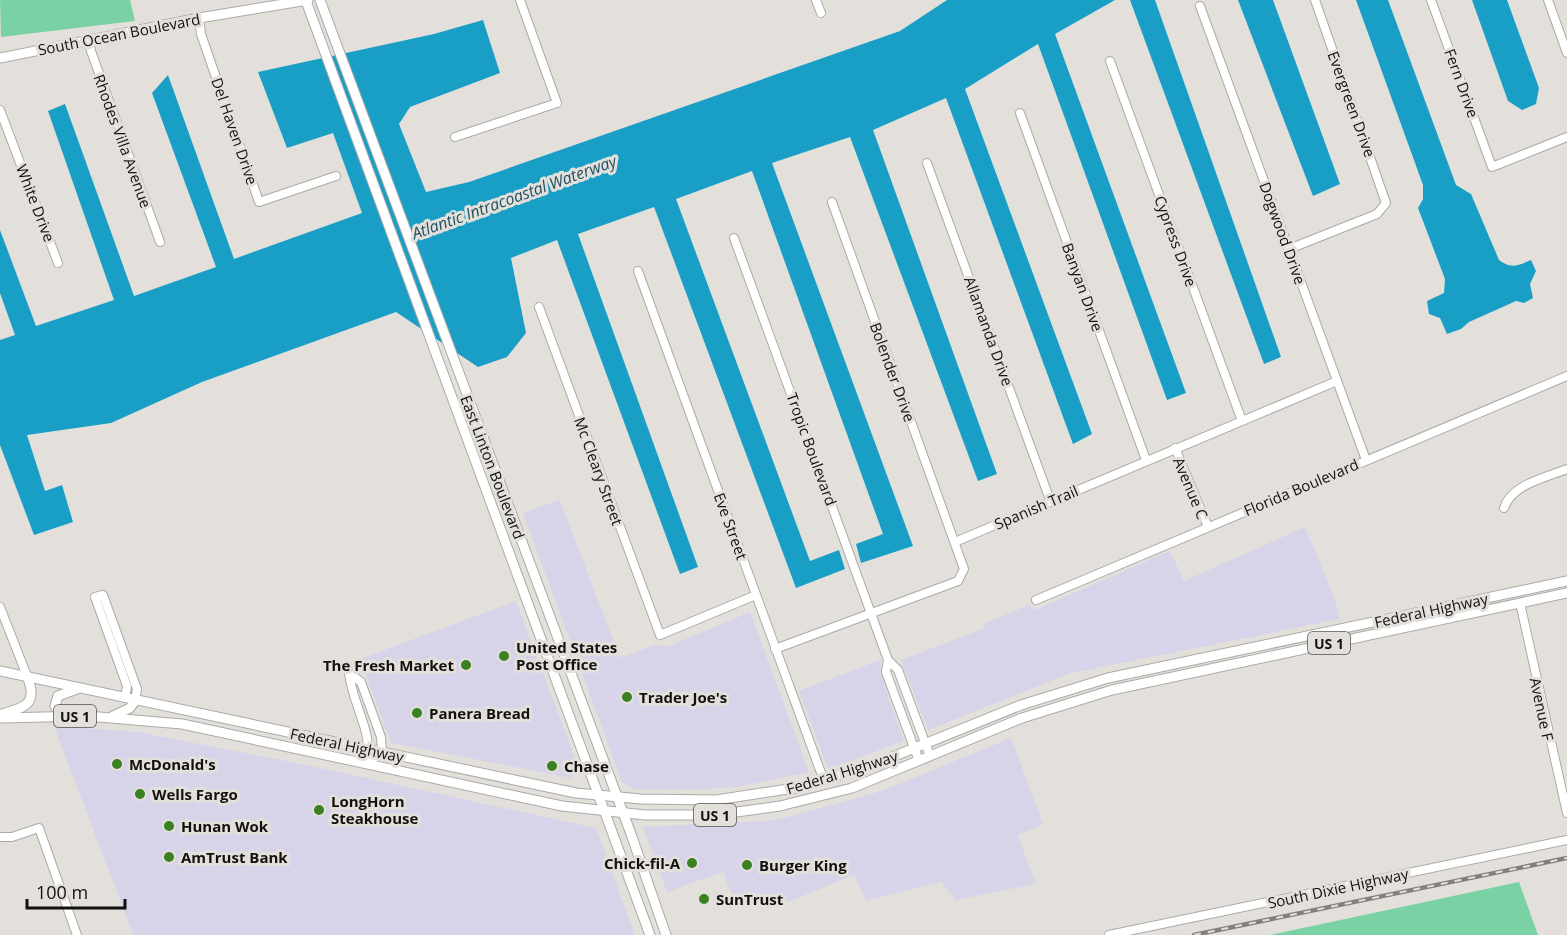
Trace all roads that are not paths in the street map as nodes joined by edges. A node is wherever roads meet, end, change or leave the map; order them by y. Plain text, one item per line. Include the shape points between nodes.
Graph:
1 (307, 0) edge
2 (321, 0) edge
3 (520, 0) edge
4 (816, 0) edge
5 (1315, 0) edge
6 (1431, 0) edge
7 (1548, 0) edge
8 (1200, 6) dead end
9 (821, 13) dead end
10 (199, 18) junction
11 (89, 39) junction
12 (1567, 53) edge
13 (0, 58) edge
14 (1110, 61) dead end
15 (0, 110) edge
16 (1020, 113) dead end
17 (455, 137) dead end
18 (1567, 137) edge
19 (927, 163) dead end
20 (336, 176) dead end
21 (832, 202) dead end
22 (735, 238) dead end
23 (160, 242) dead end
24 (1289, 249) junction
25 (58, 263) dead end
26 (638, 271) dead end
27 (539, 307) dead end
28 (1567, 376) edge
29 (1337, 381) junction
30 (1242, 421) junction
31 (1175, 448) junction
32 (1146, 460) junction
33 (1366, 460) junction
34 (1567, 469) edge
35 (1050, 500) junction
36 (1504, 508) dead end
37 (1208, 527) junction
38 (955, 542) junction
39 (537, 581) junction
40 (1567, 581) edge
41 (522, 587) junction
42 (1567, 593) edge
43 (756, 595) junction
44 (1036, 600) dead end
45 (1520, 603) junction
46 (0, 607) edge
47 (872, 614) junction
48 (775, 649) junction
49 (20, 655) junction
50 (888, 660) junction
51 (0, 671) edge
52 (12, 673) junction
53 (27, 676) junction
54 (79, 688) junction
55 (1068, 690) junction
56 (130, 699) junction
57 (1060, 705) junction
58 (199, 714) junction
59 (0, 716) edge
60 (60, 716) junction
61 (111, 717) junction
62 (173, 723) junction
63 (926, 745) junction
64 (370, 749) junction
65 (914, 749) junction
66 (382, 752) junction
67 (930, 756) junction
68 (918, 761) junction
69 (368, 764) junction
70 (824, 781) junction
71 (598, 795) junction
72 (616, 797) junction
73 (604, 812) junction
74 (1567, 813) edge
75 (623, 814) junction
76 (0, 837) edge
77 (1567, 840) edge
78 (646, 925) junction
79 (77, 935) edge
80 (650, 935) edge
81 (666, 935) edge
82 (1109, 935) edge

1 - 10 main road, South Ocean Boulevard
1 - 41 main road, East Linton Boulevard
2 - 39 main road, East Linton Boulevard
3 - 17 street via 557,103
4 - 9 street
5 - 24 street, Evergreen Drive via 1386,198 1377,214
6 - 18 street, Fern Drive via 1492,167
7 - 12 street
8 - 24 street, Dogwood Drive
10 - 11 main road, South Ocean Boulevard
10 - 20 street, Del Haven Drive via 201,34 260,202
11 - 13 main road, South Ocean Boulevard
11 - 23 street, Rhodes Villa Avenue
14 - 30 street, Cypress Drive
15 - 25 street, White Drive
16 - 32 street, Banyan Drive
19 - 35 street, Allamanda Drive
21 - 38 street, Bolender Drive
22 - 47 street, Tropic Boulevard
24 - 29 street, Dogwood Drive
26 - 43 street, Eve Street
27 - 43 street, Mc Cleary Street via 660,635
28 - 33 street, Florida Boulevard
29 - 30 street, Spanish Trail
29 - 33 street, Dogwood Drive
30 - 31 street, Spanish Trail
31 - 32 street, Spanish Trail
31 - 37 street, Avenue C
32 - 35 street, Spanish Trail
33 - 37 street, Florida Boulevard
34 - 36 street via 1520,488 1508,496
35 - 38 street, Spanish Trail
37 - 44 street, Florida Boulevard
38 - 47 street via 964,569 958,581
39 - 41 main road
39 - 72 main road, East Linton Boulevard
40 - 55 main road, Federal Highway / US 1 via 1130,673
41 - 71 main road, East Linton Boulevard
42 - 45 main road, Federal Highway / US 1
43 - 48 street, Eve Street
45 - 57 main road, Federal Highway / US 1 via 1132,685
45 - 74 street, Avenue F
46 - 49 street
47 - 48 street
47 - 50 street, Tropic Boulevard
48 - 70 street, Eve Street
49 - 52 street
49 - 53 street
50 - 63 street, Tropic Boulevard via 898,670
50 - 65 street, Tropic Boulevard via 886,672
51 - 52 main road, Federal Highway / US 1
52 - 53 main road, Federal Highway / US 1
53 - 54 main road, Federal Highway / US 1
53 - 59 main road via 32,693 28,703
54 - 56 main road, Federal Highway / US 1
54 - 60 main road via 58,696
55 - 57 main road
55 - 63 main road, Federal Highway / US 1
56 - 56 street via 137,689 103,595 95,597
56 - 58 main road, Federal Highway / US 1
56 - 61 main road via 130,708
57 - 67 main road, Federal Highway / US 1
58 - 62 main road via 193,720
58 - 64 main road, Federal Highway / US 1
59 - 60 main road, US 1
60 - 61 main road, US 1
61 - 62 main road, Federal Highway / US 1
62 - 69 main road, Federal Highway / US 1
63 - 65 main road, Federal Highway / US 1
63 - 67 street, Tropic Boulevard
64 - 66 main road, Federal Highway / US 1
64 - 66 street via 349,673 361,682 381,737
64 - 69 street
65 - 68 street, Tropic Boulevard
65 - 70 main road, Federal Highway / US 1
66 - 69 street
66 - 71 main road, Federal Highway / US 1
67 - 68 main road, Federal Highway / US 1
68 - 75 main road, Federal Highway / US 1 via 852,788 780,806 706,815
69 - 73 main road, Federal Highway / US 1
70 - 72 main road, Federal Highway / US 1 via 716,800
71 - 72 main road, Federal Highway / US 1
71 - 73 main road, East Linton Boulevard
72 - 75 main road, East Linton Boulevard
73 - 75 main road, Federal Highway / US 1
73 - 78 main road, East Linton Boulevard
75 - 81 main road, East Linton Boulevard
76 - 79 street via 39,828
77 - 82 street, South Dixie Highway
78 - 80 main road, East Linton Boulevard
78 - 81 main road

